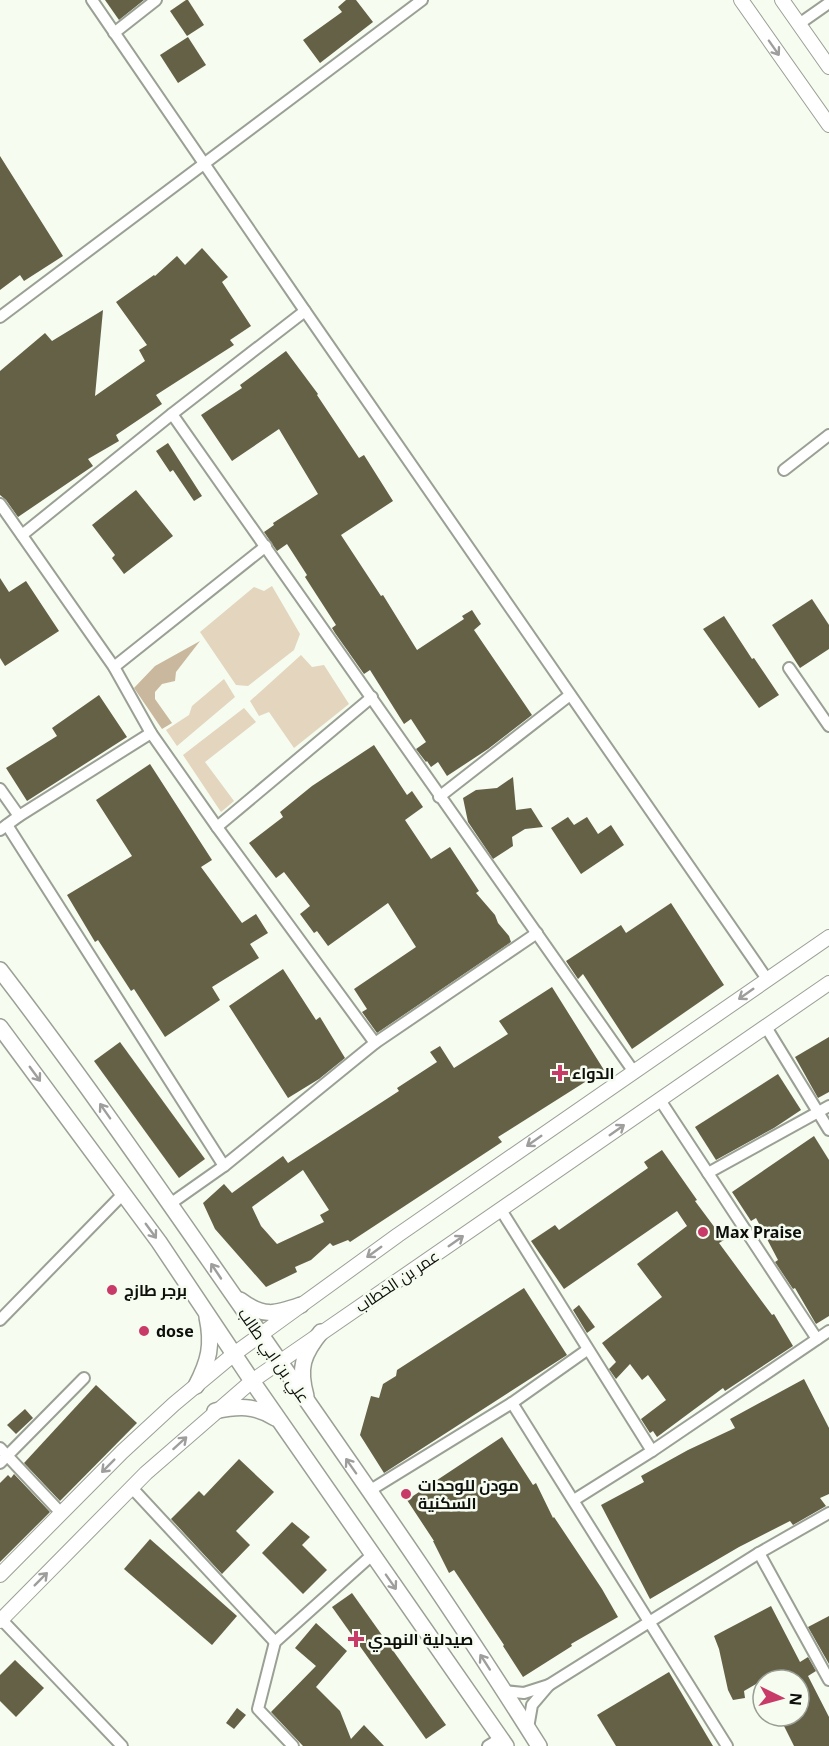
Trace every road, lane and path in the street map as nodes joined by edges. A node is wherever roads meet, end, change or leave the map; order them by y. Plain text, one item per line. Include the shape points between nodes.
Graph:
1 (92, 0) edge
2 (156, 0) edge
3 (422, 0) edge
4 (741, 0) edge
5 (782, 0) edge
6 (829, 3) edge
7 (799, 24) junction
8 (114, 33) junction
9 (829, 67) edge
10 (829, 125) edge
11 (204, 164) junction
12 (304, 311) junction
13 (0, 317) edge
14 (172, 414) junction
15 (829, 435) edge
16 (784, 470) dead end
17 (0, 504) edge
18 (22, 536) junction
19 (266, 546) junction
20 (114, 667) junction
21 (789, 668) dead end
22 (570, 695) junction
23 (372, 697) junction
24 (829, 726) edge
25 (152, 733) junction
26 (0, 789) edge
27 (439, 797) junction
28 (19, 816) junction
29 (217, 827) junction
30 (4, 828) edge
31 (537, 933) junction
32 (829, 937) edge
33 (0, 970) edge
34 (767, 979) junction
35 (829, 983) edge
36 (0, 1027) edge
37 (766, 1027) junction
38 (375, 1043) junction
39 (634, 1072) junction
40 (660, 1100) junction
41 (829, 1106) edge
42 (817, 1113) junction
43 (829, 1130) edge
44 (224, 1166) junction
45 (708, 1173) junction
46 (123, 1194) junction
47 (170, 1204) junction
48 (501, 1210) junction
49 (232, 1293) junction
50 (301, 1305) junction
51 (205, 1311) junction
52 (2, 1313) edge
53 (829, 1331) edge
54 (321, 1332) junction
55 (260, 1334) junction
56 (817, 1339) junction
57 (587, 1350) junction
58 (234, 1354) junction
59 (279, 1362) junction
60 (84, 1378) dead end
61 (252, 1381) junction
62 (196, 1386) junction
63 (307, 1402) junction
64 (512, 1403) junction
65 (215, 1411) junction
66 (279, 1421) junction
67 (652, 1451) junction
68 (2, 1456) edge
69 (132, 1488) junction
70 (369, 1491) junction
71 (574, 1500) junction
72 (61, 1513) junction
73 (829, 1513) edge
74 (759, 1553) junction
75 (372, 1555) junction
76 (0, 1575) edge
77 (1, 1620) edge
78 (650, 1620) junction
79 (276, 1642) junction
80 (829, 1680) edge
81 (549, 1685) junction
82 (504, 1690) junction
83 (528, 1728) junction
84 (498, 1743) edge
85 (122, 1746) edge
86 (293, 1746) edge
87 (539, 1746) edge
88 (728, 1746) edge

1 - 8 street
2 - 8 street
3 - 11 street
4 -> 10 street
5 - 7 street
6 - 7 street
7 - 9 street
8 - 11 street
11 - 12 street
11 - 13 street
12 - 14 street
12 - 22 street
14 - 18 street
14 - 19 street
15 - 16 street
17 - 18 street
18 - 20 street
19 - 20 street
19 - 23 street
20 - 25 street
21 - 24 street
22 - 27 street
22 - 34 street
23 - 27 street
23 - 29 street
25 - 28 street
25 - 29 street
26 - 28 street
27 - 31 street
28 - 30 street
29 - 38 street
30 - 44 street
31 - 38 street
31 - 39 street
32 - 34 street
47 -> 33 main road, علي بن ابي طالب via 66,1055
34 -> 39 street
35 - 37 street, عمر بن الخطاب
36 -> 46 main road, علي بن ابي طالب
37 - 40 street, عمر بن الخطاب
37 - 42 street
38 - 44 street
39 -> 50 street
40 - 45 street
48 -> 40 street, عمر بن الخطاب
41 - 42 street
42 - 43 street
42 - 45 street
44 - 47 street
45 - 56 street
46 -> 51 main road, علي بن ابي طالب
46 - 52 street
49 -> 47 main road, علي بن ابي طالب
54 -> 48 street, عمر بن الخطاب
48 - 57 street
49 - 50 main road via 264,1313
49 - 55 main road, علي بن ابي طالب
50 - 55 street
51 - 58 main road, علي بن ابي طالب
51 - 62 main road via 210,1350
53 - 56 street
54 - 59 street, عمر بن الخطاب
54 - 63 main road via 302,1365
55 - 58 street
55 - 59 main road, علي بن ابي طالب
56 - 67 street
57 - 64 street
57 - 67 street
58 - 61 main road, علي بن ابي طالب
58 - 62 street
59 - 61 street, عمر بن الخطاب
59 - 63 main road, علي بن ابي طالب
60 - 68 street
61 - 65 street, عمر بن الخطاب
61 - 66 main road, علي بن ابي طالب
62 -> 72 street
70 -> 63 main road, علي بن ابي طالب
64 - 70 street
64 - 71 street
65 - 66 main road via 249,1406
69 -> 65 street, عمر بن الخطاب
66 - 75 main road, علي بن ابي طالب
67 - 71 street
68 - 72 street
77 -> 69 street, عمر بن الخطاب
69 - 79 street
82 -> 70 main road, علي بن ابي طالب
71 - 78 street
72 - 76 street
73 - 74 street
74 - 78 street
74 - 80 street
75 - 79 street
75 -> 84 main road, علي بن ابي طالب
77 - 85 street
78 - 81 street
78 - 88 street
79 - 86 street via 258,1709
81 - 82 street via 524,1693
81 - 83 street via 532,1704
82 - 83 main road, علي بن ابي طالب
83 - 87 main road, علي بن ابي طالب

